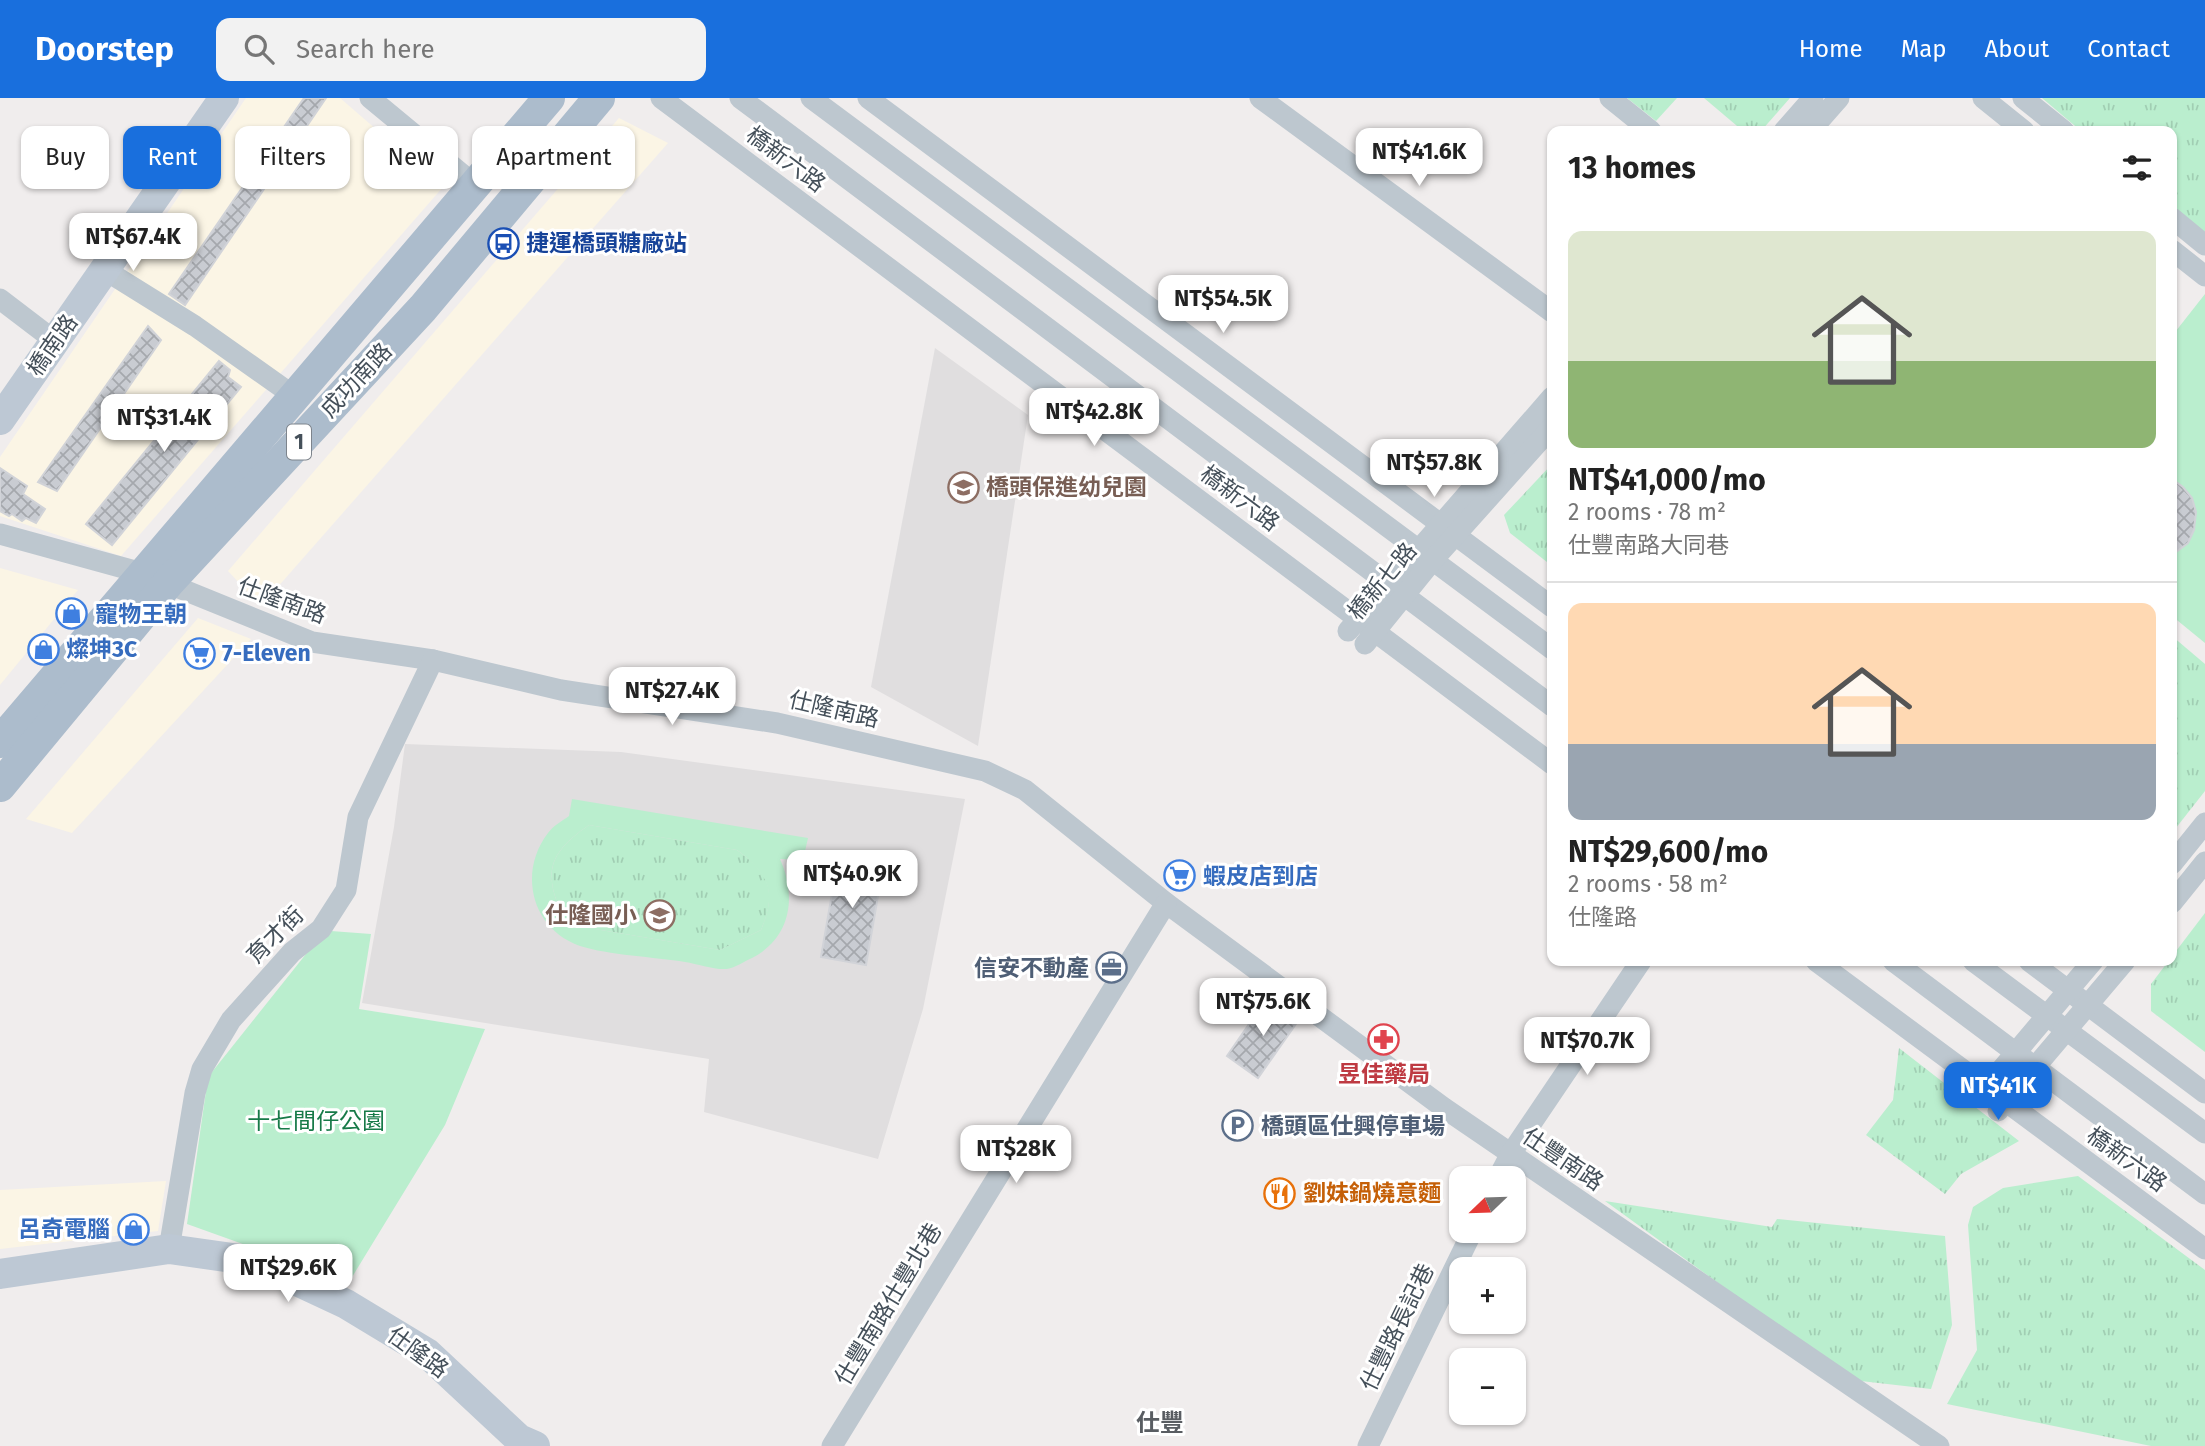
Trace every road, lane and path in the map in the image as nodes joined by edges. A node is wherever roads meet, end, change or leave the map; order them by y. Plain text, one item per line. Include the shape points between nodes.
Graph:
1 (224, 98) edge
2 (370, 98) edge
3 (549, 98) edge
4 (599, 98) edge
5 (661, 98) edge
6 (740, 98) edge
7 (811, 98) edge
8 (868, 98) edge
9 (1261, 98) edge
10 (1610, 98) edge
11 (1813, 98) edge
12 (1839, 98) edge
13 (1983, 98) edge
14 (2022, 98) edge
15 (525, 126) edge
16 (1645, 126) edge
17 (1788, 126) edge
18 (1815, 126) edge
19 (2018, 126) edge
20 (2058, 126) edge
21 (472, 182) edge
22 (472, 186) edge
23 (2177, 222) edge
24 (2205, 245) edge
25 (2177, 254) edge
26 (105, 270) junction
27 (2205, 276) edge
28 (0, 299) edge
29 (1547, 308) edge
30 (55, 341) junction
31 (294, 396) junction
32 (1547, 403) edge
33 (0, 420) edge
34 (1547, 432) edge
35 (1448, 529) junction
36 (0, 534) edge
37 (1425, 554) junction
38 (156, 577) junction
39 (1396, 589) junction
40 (1547, 603) edge
41 (1361, 631) junction
42 (1547, 645) edge
43 (433, 660) junction
44 (1547, 702) edge
45 (0, 742) edge
46 (1547, 761) edge
47 (0, 786) edge
48 (2205, 823) edge
49 (2177, 858) edge
50 (2205, 862) edge
51 (2177, 897) edge
52 (1166, 903) junction
53 (1808, 966) edge
54 (1822, 966) edge
55 (1900, 966) edge
56 (1980, 966) edge
57 (2036, 966) edge
58 (2089, 966) edge
59 (2121, 966) edge
60 (1635, 968) edge
61 (2068, 989) junction
62 (2088, 1004) junction
63 (2046, 1015) junction
64 (2066, 1030) junction
65 (2016, 1052) junction
66 (2035, 1067) junction
67 (1983, 1092) junction
68 (2205, 1093) edge
69 (2002, 1107) junction
70 (2205, 1133) edge
71 (2046, 1147) dead end
72 (1510, 1155) junction
73 (1504, 1166) edge
74 (2205, 1194) edge
75 (1467, 1243) edge
76 (169, 1249) junction
77 (2205, 1249) edge
78 (0, 1274) edge
79 (535, 1446) edge
80 (832, 1446) edge
81 (1368, 1446) edge
82 (1939, 1446) edge

1 - 26 street, 橋南路
2 - 21 street
3 - 15 main road, 成功南路 / 1
4 - 38 main road, 成功南路 / 1 via 423,308
5 - 41 street, 橋新六路
6 - 39 street, 橋新六路
7 - 37 street
8 - 35 street
9 - 29 street
10 - 16 street
11 - 17 street
12 - 18 street
13 - 19 street
14 - 20 street
22 - 31 main road, 成功南路 / 1
23 - 24 street
25 - 27 street
26 - 30 street, 橋南路
26 - 31 street
28 - 30 street
30 - 33 street, 橋南路
31 - 38 main road, 成功南路 / 1
32 - 35 street, 橋新七路
34 - 35 street, 橋新七路
35 - 37 street, 橋新七路
35 - 40 street
36 - 38 street, 仕隆南路
37 - 39 street, 橋新七路
37 - 42 street
38 - 43 street, 仕隆南路 via 312,642
38 - 45 main road, 成功南路 / 1
38 - 47 main road, 成功南路 / 1
39 - 41 street, 橋新七路
39 - 44 street, 橋新六路
41 - 46 street, 橋新六路
43 - 52 street, 仕隆南路 via 561,690 777,723 985,771 1025,790
43 - 76 street, 育才街 via 358,817 346,890 321,929 292,952 231,1020 202,1069
48 - 49 street
50 - 51 street
52 - 72 street, 仕豐南路
52 - 80 street, 仕豐南路仕豐北巷
53 - 67 street
54 - 67 street, 橋新六路
55 - 65 street, 橋新六路
56 - 63 street
57 - 61 street
58 - 61 street
59 - 62 street
60 - 72 street
61 - 62 street
61 - 63 street
62 - 64 street
62 - 68 street
63 - 64 street
63 - 65 street
64 - 66 street
64 - 70 street
65 - 66 street, 橋新六路
65 - 67 street
66 - 69 street
66 - 74 street, 橋新六路
67 - 69 street, 橋新六路
69 - 71 street
69 - 77 street, 橋新六路
72 - 73 street
72 - 82 street, 仕豐南路
75 - 81 street, 仕豐路長記巷
76 - 78 street, 仕隆路
76 - 79 street, 仕隆路 via 254,1261 346,1304 427,1353 519,1439

